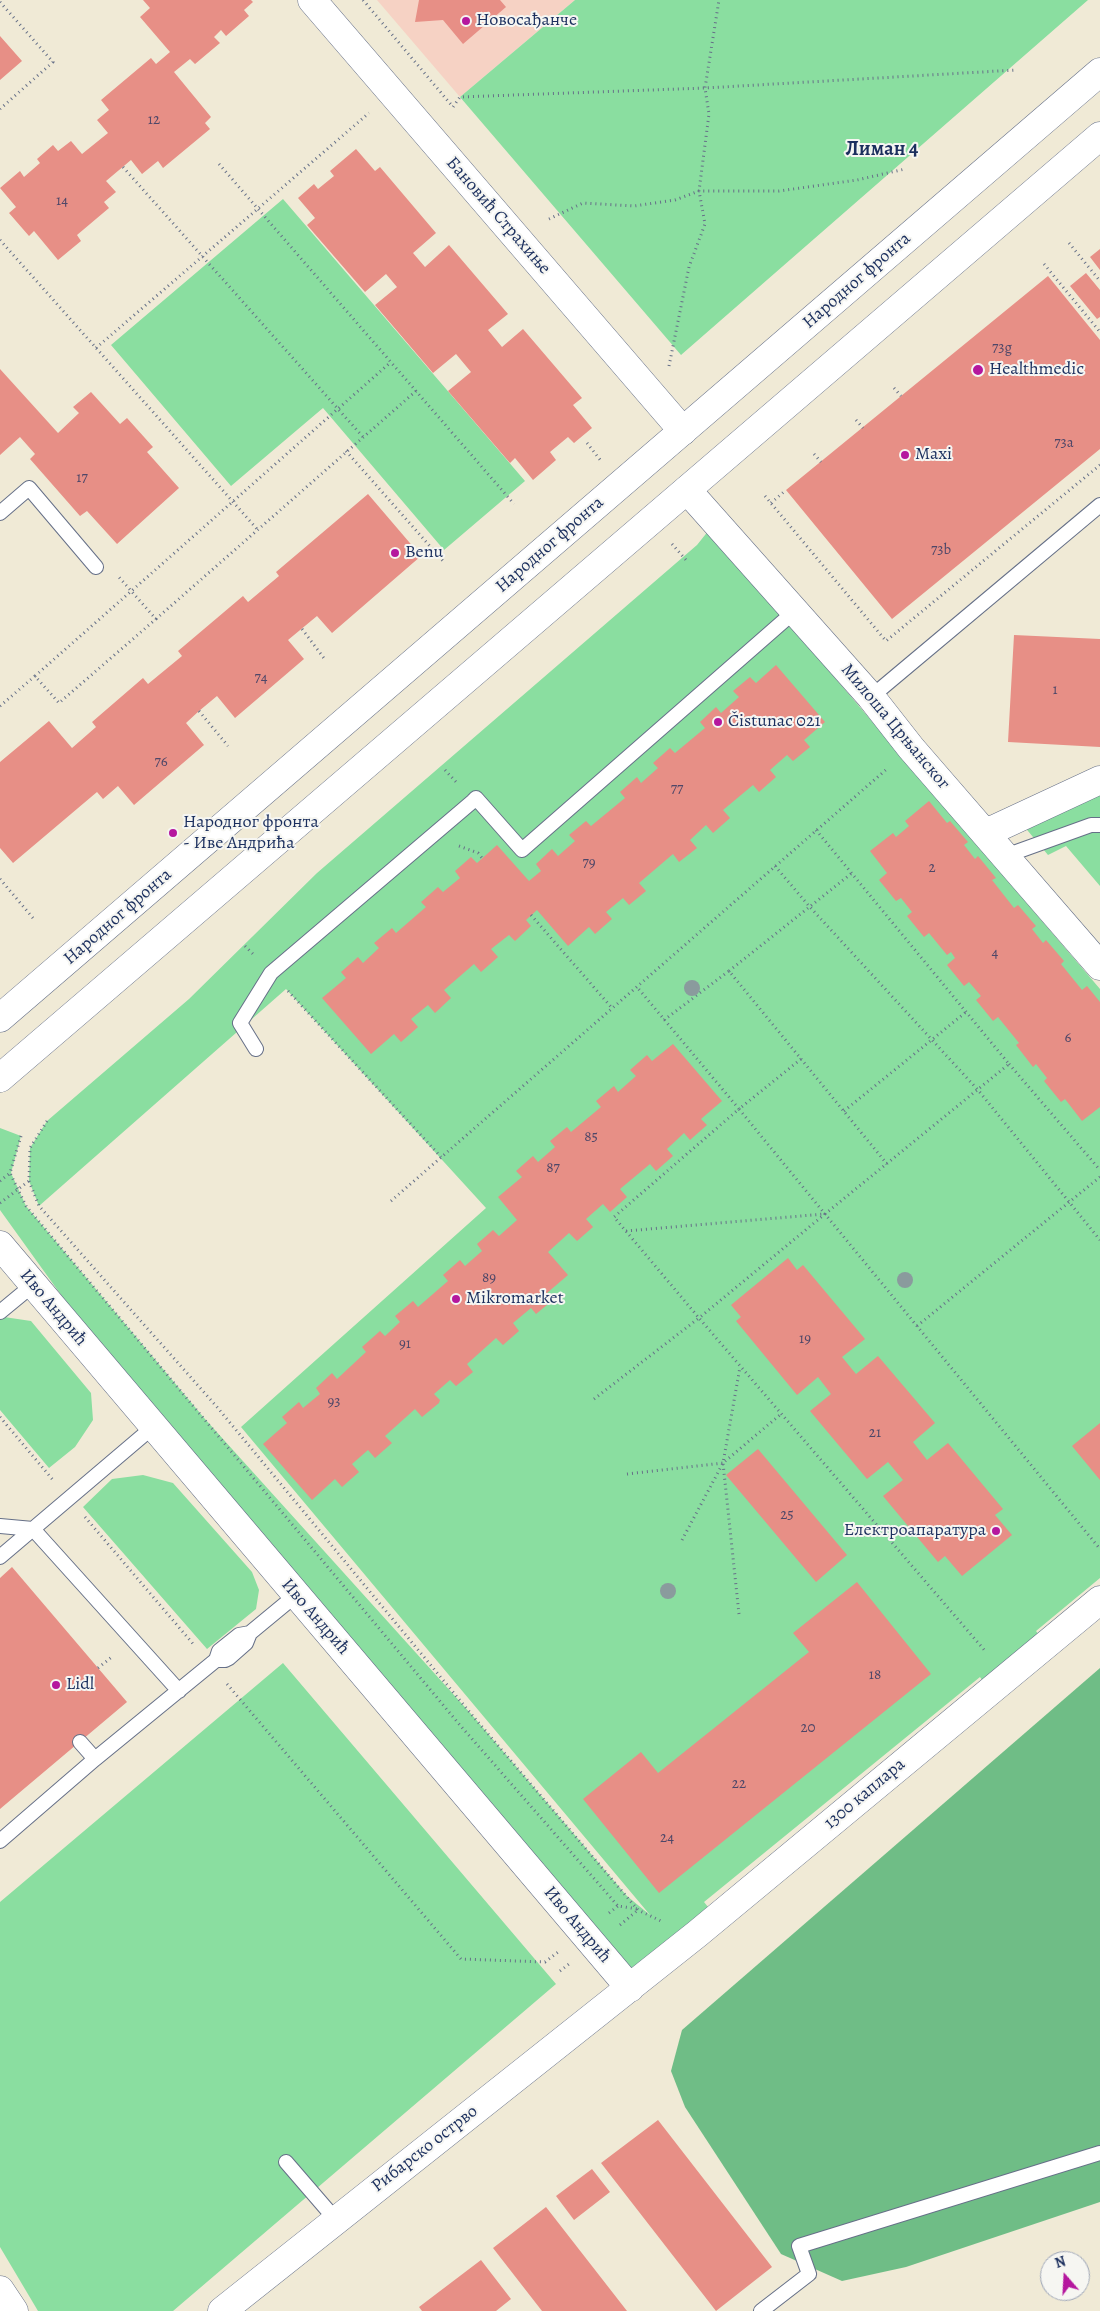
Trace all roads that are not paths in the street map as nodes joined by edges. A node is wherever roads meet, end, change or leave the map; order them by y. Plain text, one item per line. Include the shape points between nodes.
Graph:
1 (312, 0) edge
2 (1100, 72) edge
3 (1100, 136) edge
4 (683, 431) junction
5 (687, 490) junction
6 (1100, 505) edge
7 (0, 513) edge
8 (96, 567) dead end
9 (795, 611) junction
10 (871, 697) junction
11 (1100, 780) edge
12 (1100, 825) edge
13 (986, 833) junction
14 (1005, 856) junction
15 (1100, 966) edge
16 (0, 1018) edge
17 (256, 1049) dead end
18 (0, 1078) edge
19 (0, 1245) edge
20 (34, 1284) junction
21 (0, 1312) edge
22 (153, 1427) junction
23 (0, 1526) edge
24 (33, 1529) junction
25 (0, 1557) edge
26 (296, 1595) junction
27 (1100, 1600) edge
28 (179, 1691) junction
29 (80, 1742) dead end
30 (95, 1759) junction
31 (0, 1840) edge
32 (630, 1988) junction
33 (1100, 2153) edge
34 (286, 2162) dead end
35 (336, 2220) junction
36 (0, 2290) edge
37 (14, 2311) edge
38 (222, 2311) edge
39 (761, 2311) edge

1 - 4 street, Бановић Страхиње
2 - 4 street, Народног фронта
3 - 5 street
4 - 16 street, Народног фронта
5 - 9 street, Милоша Црњанског
5 - 18 street
6 - 10 lane
7 - 8 lane via 29,488
9 - 10 street, Милоша Црњанског
9 - 17 lane via 522,850 476,798 271,973 240,1023
10 - 13 street, Милоша Црњанског
11 - 13 street
12 - 14 lane via 1091,825
13 - 14 street, Милоша Црњанског
14 - 15 street, Милоша Црњанског
19 - 20 street, Иво Андрић
20 - 21 lane
20 - 22 street, Иво Андрић
22 - 24 lane
22 - 26 street, Иво Андрић
23 - 24 lane
24 - 25 lane
24 - 28 lane
26 - 28 lane via 250,1633 239,1634 219,1652 213,1663
26 - 32 street, Иво Андрић
27 - 32 street, 1300 каплара
28 - 30 lane
29 - 30 lane
30 - 31 lane
32 - 35 street, Рибарско острво
33 - 39 lane via 799,2246 809,2274
34 - 35 lane
35 - 38 street, Рибарско острво
36 - 37 street

